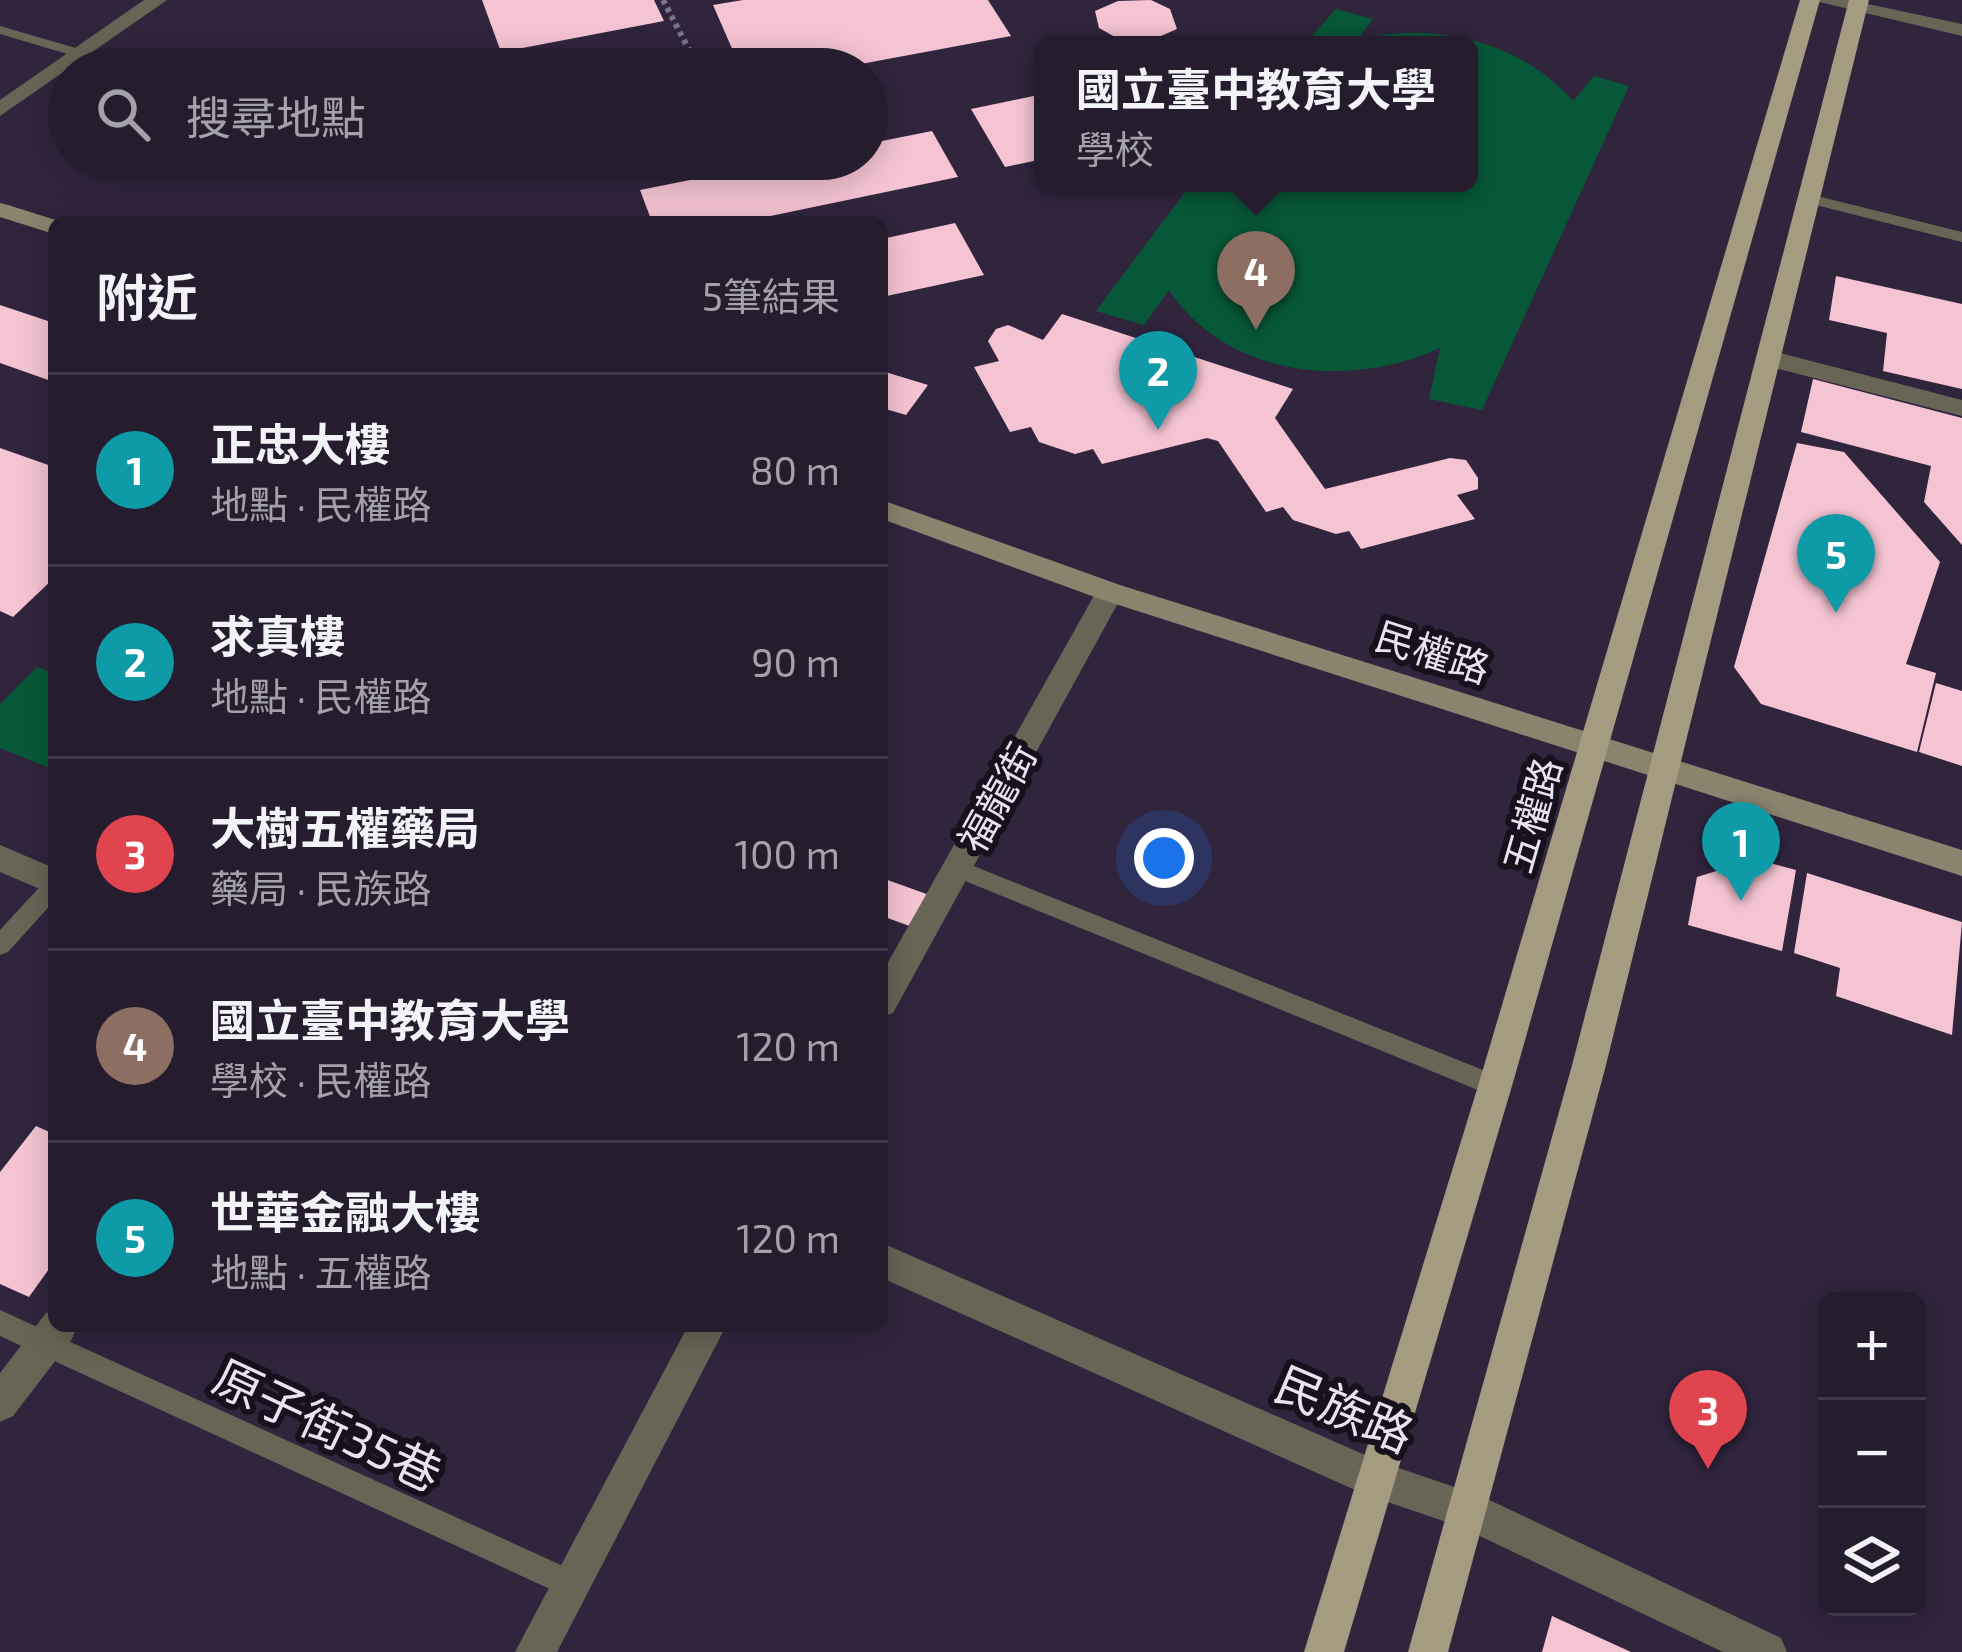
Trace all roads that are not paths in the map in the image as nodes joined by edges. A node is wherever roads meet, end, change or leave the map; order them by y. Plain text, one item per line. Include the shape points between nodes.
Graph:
1 (157, 0) edge
2 (1810, 0) edge
3 (1821, 0) edge
4 (1858, 4) edge
5 (0, 30) edge
6 (1962, 31) edge
7 (61, 48) edge
8 (89, 48) edge
9 (48, 77) edge
10 (0, 110) edge
11 (1809, 199) junction
12 (0, 210) edge
13 (48, 225) edge
14 (1962, 237) edge
15 (1768, 358) junction
16 (1962, 408) edge
17 (888, 510) edge
18 (1110, 592) junction
19 (1595, 744) junction
20 (1665, 766) junction
21 (0, 858) edge
22 (1962, 863) edge
23 (956, 868) junction
24 (48, 881) edge
25 (48, 891) edge
26 (0, 945) edge
27 (888, 992) edge
28 (1495, 1085) junction
29 (888, 1263) edge
30 (0, 1323) edge
31 (705, 1332) edge
32 (52, 1335) edge
33 (0, 1403) edge
34 (1378, 1480) junction
35 (1467, 1510) junction
36 (573, 1586) junction
37 (535, 1652) edge
38 (1324, 1652) edge
39 (1428, 1652) edge
40 (1767, 1652) edge

1 - 8 street
2 - 19 main road, 五權路
3 - 4 street
4 - 6 street
4 - 11 main road
5 - 7 lane
9 - 10 street
11 - 14 lane
11 - 15 main road
12 - 13 main road
15 - 16 street
15 - 20 main road
17 - 18 main road, 民權路
18 - 19 main road, 民權路
18 - 23 street, 福龍街
19 - 20 main road, 民權路
19 - 28 main road, 五權路
20 - 22 main road, 民權路
20 - 35 main road
21 - 24 street
23 - 27 street, 福龍街
23 - 28 lane
25 - 26 lane
28 - 34 main road, 五權路
29 - 34 street, 民族路
30 - 32 lane, 原子街35巷
31 - 36 street
32 - 33 street
32 - 36 lane, 原子街35巷
34 - 35 street, 民族路
34 - 38 main road, 五權路
35 - 39 main road
35 - 40 street, 民族路
36 - 37 street

